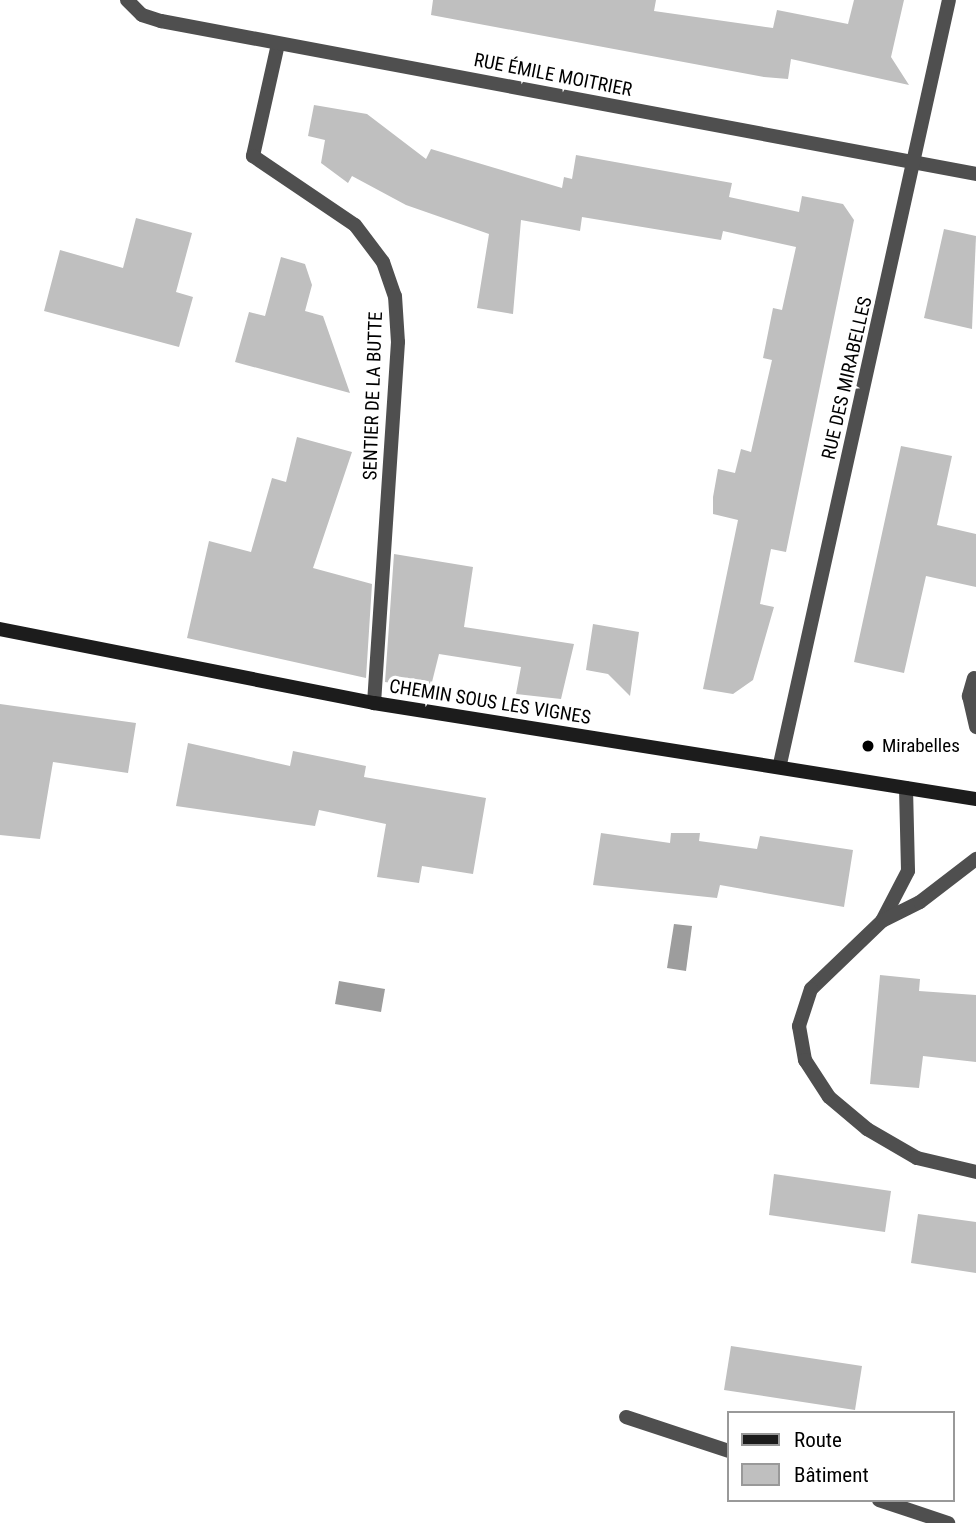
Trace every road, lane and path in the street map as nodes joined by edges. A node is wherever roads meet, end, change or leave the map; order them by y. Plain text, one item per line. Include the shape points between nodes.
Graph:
1 (949, 0) edge
2 (127, 1) edge
3 (278, 44) junction
4 (915, 162) junction
5 (976, 174) edge
6 (0, 629) edge
7 (974, 677) dead end
8 (374, 703) junction
9 (976, 726) edge
10 (780, 764) junction
11 (906, 788) junction
12 (976, 799) edge
13 (976, 859) edge
14 (882, 921) junction
15 (976, 1172) edge
16 (626, 1417) dead end
17 (727, 1450) edge
18 (885, 1502) edge
19 (948, 1523) edge

1 - 4 street, RUE DES MIRABELLES
2 - 3 street, RUE ÉMILE MOITRIER via 160,21
3 - 4 street, RUE ÉMILE MOITRIER
3 - 8 street, SENTIER DE LA BUTTE via 253,156 355,225 383,262 396,296 398,342
4 - 5 street, RUE ÉMILE MOITRIER
4 - 10 street, RUE DES MIRABELLES
6 - 8 street, CHEMIN SOUS LES VIGNES
7 - 9 street via 969,696
8 - 10 street, CHEMIN SOUS LES VIGNES
10 - 11 street, CHEMIN SOUS LES VIGNES
11 - 12 street, CHEMIN SOUS LES VIGNES
11 - 14 street via 908,871
13 - 14 street via 920,902
14 - 15 street via 811,989 799,1026 805,1060 829,1097 867,1129 917,1158
16 - 17 street
18 - 19 street

